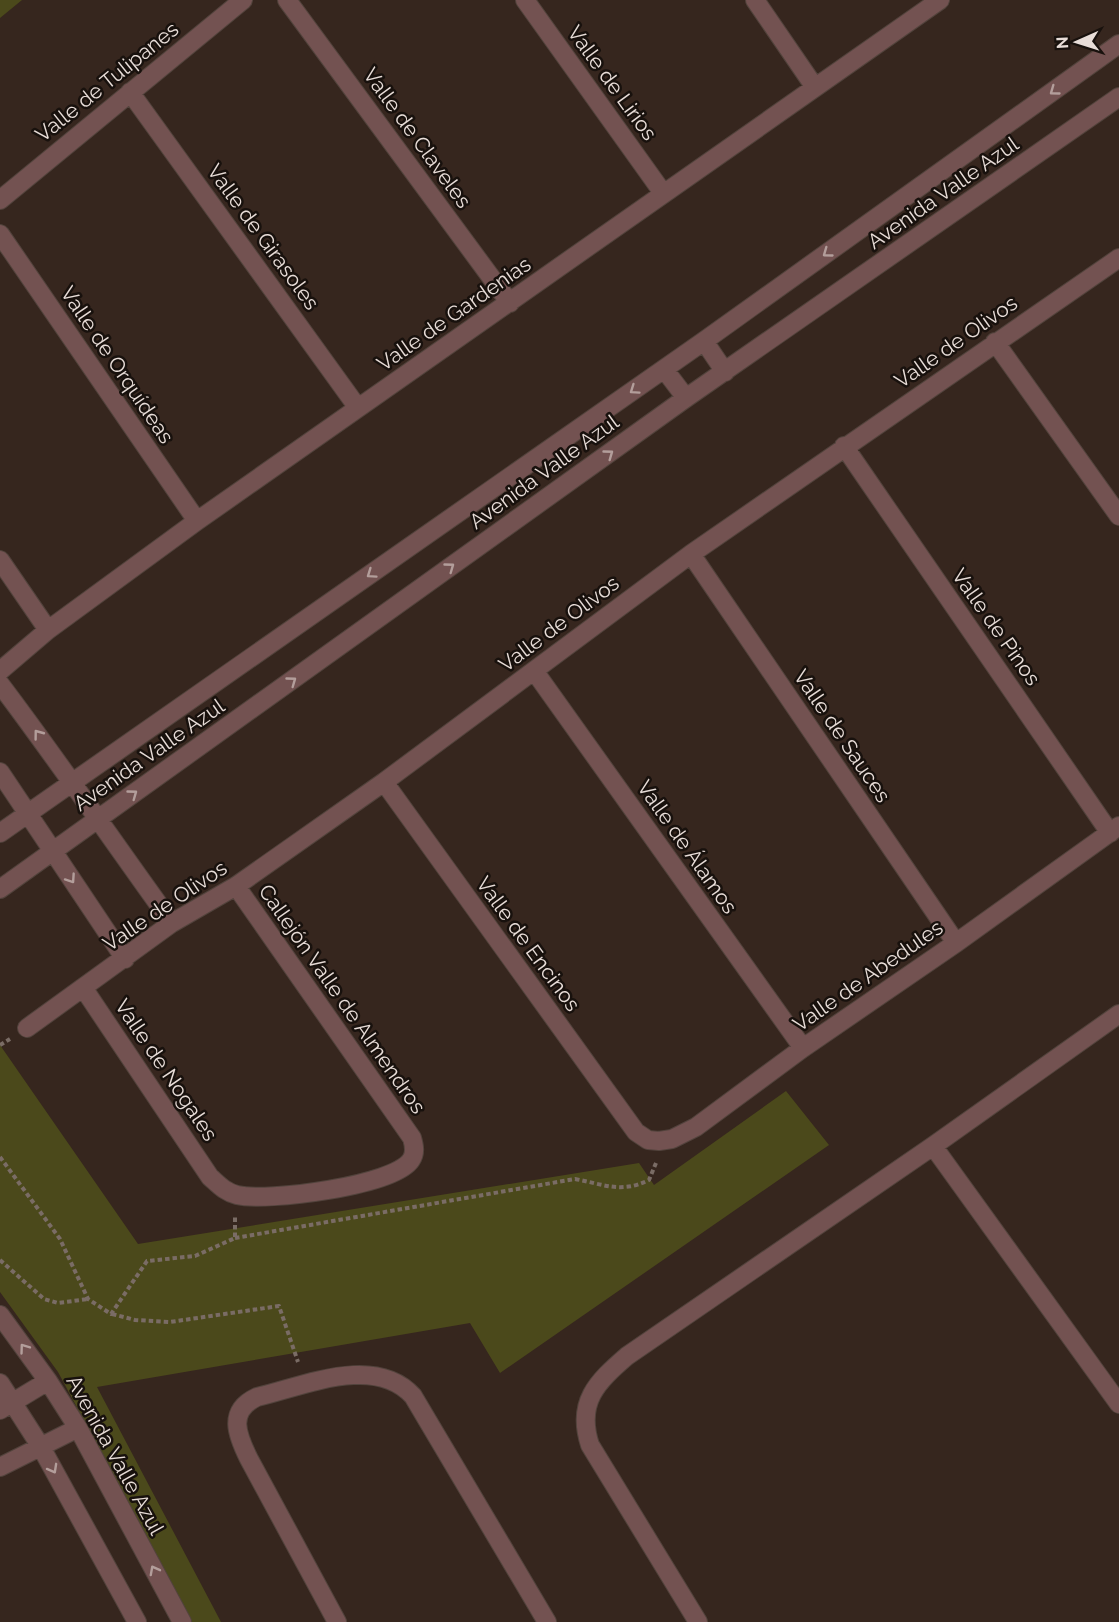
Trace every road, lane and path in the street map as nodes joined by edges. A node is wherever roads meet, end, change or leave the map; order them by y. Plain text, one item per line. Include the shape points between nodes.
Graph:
1 (243, 0) edge
2 (287, 0) edge
3 (525, 0) edge
4 (755, 0) edge
5 (940, 0) edge
6 (1119, 44) edge
7 (814, 86) junction
8 (130, 92) junction
9 (1119, 97) edge
10 (663, 193) junction
11 (0, 200) edge
12 (0, 234) edge
13 (1119, 258) edge
14 (510, 303) junction
15 (704, 341) junction
16 (994, 342) junction
17 (664, 369) junction
18 (725, 372) junction
19 (686, 398) junction
20 (358, 408) junction
21 (844, 446) junction
22 (1119, 516) edge
23 (197, 521) junction
24 (691, 554) junction
25 (0, 560) edge
26 (48, 630) junction
27 (0, 671) edge
28 (535, 672) junction
29 (0, 684) edge
30 (0, 772) edge
31 (74, 781) junction
32 (384, 782) junction
33 (28, 812) junction
34 (97, 820) junction
35 (1115, 829) edge
36 (0, 833) edge
37 (52, 851) junction
38 (236, 886) junction
39 (0, 889) edge
40 (172, 923) junction
41 (956, 943) junction
42 (125, 959) junction
43 (84, 989) junction
44 (1119, 1014) edge
45 (27, 1028) dead end
46 (803, 1048) junction
47 (659, 1141) junction
48 (933, 1146) junction
49 (0, 1157) edge
50 (235, 1195) junction
51 (235, 1238) junction
52 (0, 1260) edge
53 (88, 1299) junction
54 (111, 1314) junction
55 (0, 1315) edge
56 (48, 1381) junction
57 (0, 1383) edge
58 (305, 1386) junction
59 (1119, 1404) edge
60 (7, 1406) edge
61 (78, 1428) junction
62 (41, 1448) junction
63 (0, 1467) edge
64 (136, 1622) edge
65 (182, 1622) edge
66 (337, 1622) edge
67 (547, 1622) edge
68 (698, 1622) edge

1 - 8 street, Valle de Tulipanes
2 - 14 street, Valle de Claveles
3 - 10 street, Valle de Lirios
4 - 7 street
5 - 7 street, Valle de Gardenias
6 -> 15 street, Avenida Valle Azul
7 - 10 street, Valle de Gardenias
8 - 11 street, Valle de Tulipanes
8 - 20 street, Valle de Girasoles
9 - 18 street, Avenida Valle Azul
10 - 14 street, Valle de Gardenias
12 - 23 street, Valle de Orquídeas
13 - 16 street, Valle de Olivos
14 - 20 street, Valle de Gardenias
15 - 17 street, Avenida Valle Azul
15 - 18 street
16 - 21 street, Valle de Olivos
16 - 22 street
17 - 19 street
17 -> 31 street, Avenida Valle Azul
18 - 19 street, Avenida Valle Azul
34 -> 19 street, Avenida Valle Azul
20 - 23 street, Valle de Gardenias
21 - 24 street, Valle de Olivos
21 - 35 street, Valle de Pinos
23 - 26 street, Valle de Gardenias
24 - 28 street, Valle de Olivos
24 - 41 street, Valle de Sauces
25 - 26 street
26 - 27 street, Valle de Gardenias
28 - 32 street, Valle de Olivos
28 - 46 street, Valle de Álamos
31 -> 29 street
30 - 33 street
31 - 33 street, Avenida Valle Azul
31 - 34 street
32 - 38 street, Valle de Olivos
32 - 47 street, Valle de Encinos via 636,1132 648,1140
33 - 36 street, Avenida Valle Azul
33 - 37 street
34 - 37 street, Avenida Valle Azul
34 - 40 street
35 - 41 street, Valle de Abedules
37 - 39 street, Avenida Valle Azul
37 -> 42 street
38 - 40 street, Valle de Olivos
38 - 50 street, Callejón Valle de Almendros via 412,1138 414,1153 398,1172 378,1180 284,1196
40 - 42 street, Valle de Olivos
41 - 46 street, Valle de Abedules
42 - 43 street, Valle de Olivos
43 - 45 street, Valle de Olivos
43 - 50 street, Valle de Nogales via 210,1177
44 - 48 street
46 - 47 street, Valle de Abedules via 696,1127
47 - 51 path via 655,1169 644,1183 611,1188 575,1179
48 - 59 street
48 - 68 street via 627,1356 597,1384 590,1398 585,1413 590,1445
49 - 53 path via 60,1239
50 - 51 path
51 - 54 path via 195,1256 147,1262
52 - 53 path via 44,1299 58,1303
53 - 54 path
54 - 58 path via 170,1322 279,1306
56 -> 55 street, Avenida Valle Azul
56 - 60 street
56 - 61 street, Avenida Valle Azul
57 - 60 street
58 - 66 street via 244,1403 239,1413 238,1434
58 - 67 street via 348,1375 372,1374 403,1385
60 - 62 street
61 - 62 street
65 -> 61 street, Avenida Valle Azul
62 - 63 street
62 -> 64 street

